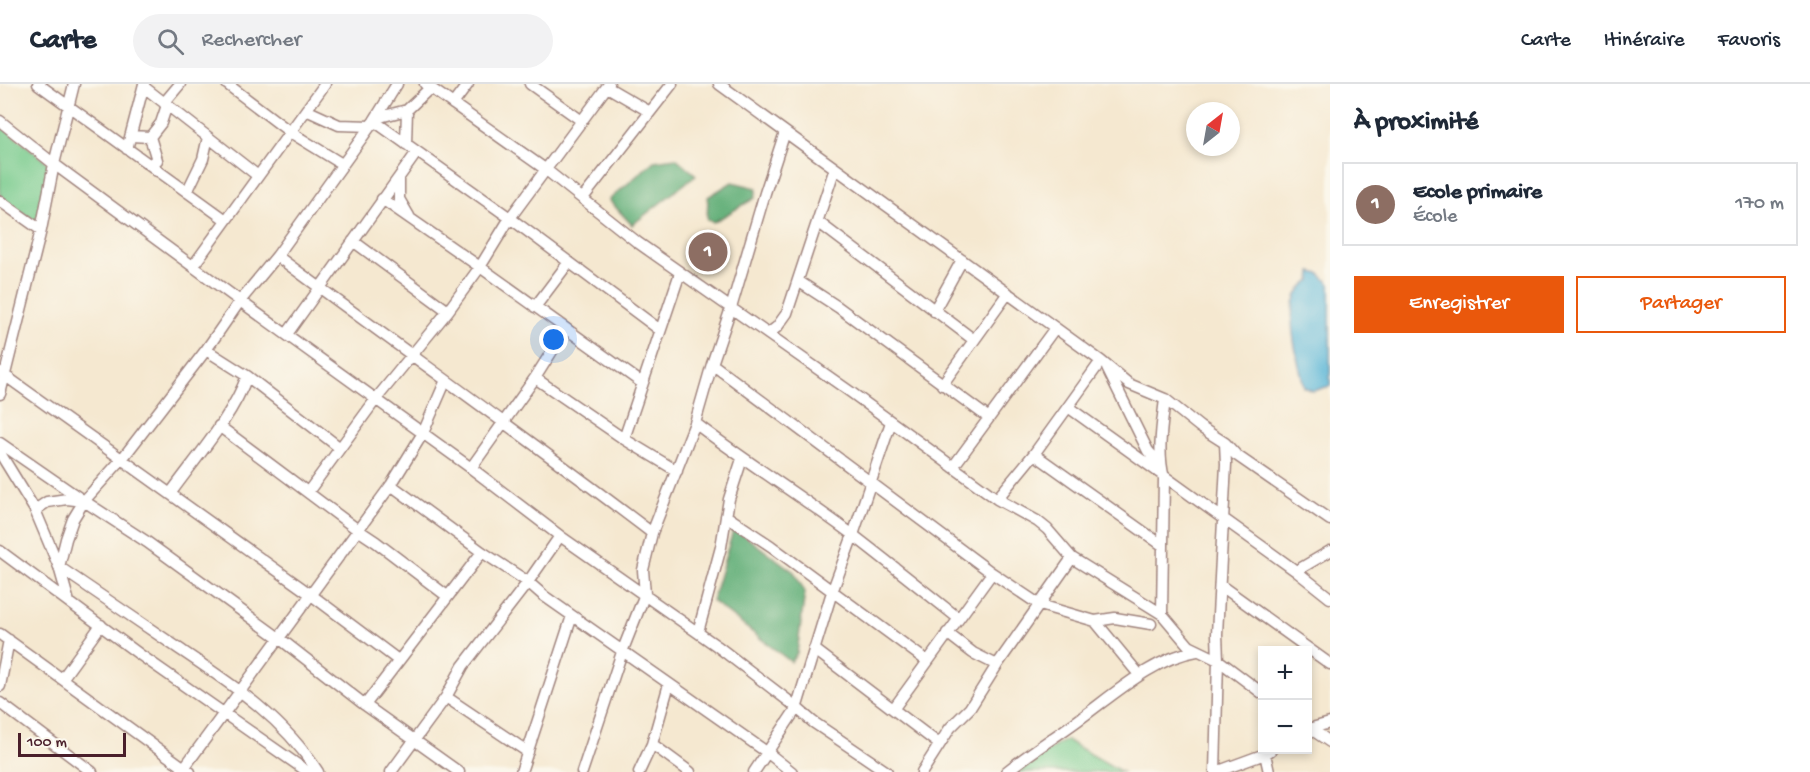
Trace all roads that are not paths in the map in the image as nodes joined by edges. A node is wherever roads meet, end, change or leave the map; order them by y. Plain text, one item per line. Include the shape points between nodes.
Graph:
1 (38, 84) edge
2 (74, 84) edge
3 (180, 84) edge
4 (227, 84) edge
5 (397, 84) edge
6 (468, 84) edge
7 (530, 84) edge
8 (672, 84) edge
9 (719, 84) edge
10 (324, 85) edge
11 (144, 86) edge
12 (428, 86) edge
13 (608, 86) edge
14 (165, 104) junction
15 (453, 104) junction
16 (69, 107) junction
17 (306, 110) junction
18 (407, 111) junction
19 (650, 112) junction
20 (0, 121) edge
21 (373, 122) junction
22 (582, 122) junction
23 (290, 132) junction
24 (786, 132) junction
25 (150, 137) junction
26 (208, 137) junction
27 (129, 142) junction
28 (406, 144) junction
29 (417, 152) junction
30 (54, 164) junction
31 (342, 164) junction
32 (155, 166) junction
33 (835, 168) junction
34 (545, 169) junction
35 (258, 176) junction
36 (399, 177) junction
37 (187, 192) junction
38 (583, 198) junction
39 (382, 199) junction
40 (0, 201) edge
41 (510, 218) junction
42 (226, 220) junction
43 (413, 220) junction
44 (818, 222) junction
45 (41, 230) junction
46 (353, 241) junction
47 (345, 252) junction
48 (277, 256) junction
49 (374, 256) junction
50 (962, 260) junction
51 (569, 262) junction
52 (193, 266) junction
53 (480, 267) junction
54 (680, 273) junction
55 (798, 281) junction
56 (319, 288) junction
57 (1008, 293) junction
58 (240, 301) junction
59 (535, 307) junction
60 (731, 308) junction
61 (448, 311) junction
62 (934, 311) junction
63 (1055, 328) junction
64 (566, 329) junction
65 (660, 330) junction
66 (287, 334) junction
67 (768, 334) junction
68 (974, 340) junction
69 (206, 350) junction
70 (413, 356) junction
71 (1103, 362) junction
72 (712, 364) junction
73 (3, 373) edge
74 (247, 376) junction
75 (536, 378) junction
76 (446, 380) junction
77 (642, 384) junction
78 (942, 385) junction
79 (0, 394) edge
80 (376, 399) junction
81 (1165, 399) junction
82 (1068, 407) junction
83 (989, 418) junction
84 (502, 422) junction
85 (891, 422) junction
86 (694, 423) junction
87 (219, 426) junction
88 (423, 433) junction
89 (624, 439) junction
90 (0, 442) edge
91 (1225, 442) junction
92 (340, 448) junction
93 (0, 453) edge
94 (1034, 453) junction
95 (1236, 454) junction
96 (122, 459) junction
97 (742, 459) junction
98 (1160, 464) junction
99 (1226, 464) junction
100 (953, 467) junction
101 (471, 468) junction
102 (677, 471) junction
103 (1164, 477) junction
104 (872, 482) junction
105 (391, 485) junction
106 (308, 492) junction
107 (170, 494) junction
108 (997, 500) junction
109 (84, 501) junction
110 (35, 510) junction
111 (726, 516) junction
112 (1223, 519) junction
113 (1330, 520) edge
114 (358, 530) junction
115 (652, 533) junction
116 (560, 536) junction
117 (853, 536) junction
118 (1162, 545) junction
119 (0, 551) edge
120 (1330, 551) edge
121 (482, 552) junction
122 (1072, 558) junction
123 (59, 567) junction
124 (1296, 571) junction
125 (992, 573) junction
126 (528, 582) junction
127 (1220, 585) junction
128 (832, 592) junction
129 (310, 594) junction
130 (645, 594) junction
131 (447, 596) junction
132 (1330, 598) edge
133 (69, 602) junction
134 (1040, 605) junction
135 (1162, 614) junction
136 (572, 616) junction
137 (958, 618) junction
138 (1095, 621) junction
139 (1151, 624) dead end
140 (100, 625) junction
141 (698, 632) junction
142 (947, 633) junction
143 (4, 637) edge
144 (279, 638) junction
145 (814, 649) junction
146 (1197, 651) junction
147 (622, 652) junction
148 (398, 660) junction
149 (1218, 660) junction
150 (927, 661) junction
151 (1330, 664) edge
152 (997, 665) junction
153 (1137, 672) dead end
154 (62, 679) junction
155 (669, 684) junction
156 (0, 686) edge
157 (1258, 689) edge
158 (241, 691) junction
159 (446, 697) junction
160 (0, 704) edge
161 (365, 705) junction
162 (894, 708) junction
163 (796, 709) junction
164 (225, 713) junction
165 (1330, 723) edge
166 (1312, 727) edge
167 (1312, 731) edge
168 (415, 742) junction
169 (1330, 742) edge
170 (652, 744) junction
171 (939, 744) junction
172 (528, 752) junction
173 (768, 753) junction
174 (1263, 754) edge
175 (1268, 754) edge
176 (185, 771) edge
177 (92, 772) edge
178 (308, 772) edge
179 (318, 772) edge
180 (392, 772) edge
181 (459, 772) edge
182 (520, 772) edge
183 (582, 772) edge
184 (639, 772) edge
185 (690, 772) edge
186 (754, 772) edge
187 (792, 772) edge
188 (887, 772) edge
189 (921, 772) edge
190 (1006, 772) edge
191 (1215, 772) edge
192 (1269, 772) edge

1 - 16 street
2 - 16 street
3 - 14 street
4 - 23 street
5 - 21 street
6 - 15 street
7 - 22 street
8 - 19 street
9 - 24 street
10 - 17 street
11 - 14 street
11 - 27 street
12 - 15 street
12 - 18 street
13 - 19 street
13 - 22 street
14 - 25 street via 161,123
14 - 26 street
15 - 34 street
16 - 27 street
16 - 30 street
17 - 21 street via 339,124
17 - 23 street
18 - 21 street
18 - 28 street
19 - 38 street
20 - 30 street
21 - 28 street
21 - 31 street
22 - 34 street
23 - 31 street
23 - 35 street
24 - 33 street
24 - 60 street
25 - 27 street
25 - 32 street
26 - 35 street
26 - 37 street via 203,159
27 - 32 street
28 - 29 street
29 - 36 street
29 - 41 street
30 - 45 street
30 - 52 street
31 - 48 street
32 - 37 street
33 - 44 street
33 - 50 street
34 - 38 street
34 - 41 street
35 - 42 street
36 - 39 street
36 - 43 street via 399,199
37 - 42 street
38 - 54 street
39 - 43 street
39 - 46 street
40 - 45 street
41 - 51 street
41 - 53 street
42 - 52 street
43 - 53 street
44 - 55 street
44 - 62 street
45 - 73 street
46 - 47 street
46 - 49 street
47 - 49 street
47 - 56 street
48 - 56 street
48 - 58 street
49 - 61 street
50 - 57 street
50 - 62 street
51 - 59 street
51 - 65 street
52 - 58 street
53 - 59 street
53 - 61 street
54 - 60 street
54 - 65 street
55 - 67 street via 787,313
55 - 78 street
56 - 66 street
56 - 70 street
57 - 63 street
57 - 68 street
58 - 66 street
58 - 69 street
59 - 64 street
60 - 67 street
60 - 72 street
61 - 70 street
62 - 68 street
63 - 71 street
63 - 83 street
64 - 75 street
64 - 77 street
65 - 77 street
66 - 80 street
67 - 85 street
68 - 78 street
69 - 74 street
69 - 96 street
70 - 76 street
70 - 80 street
71 - 81 street via 1129,384
71 - 82 street
71 - 98 street via 1148,451
72 - 86 street
72 - 104 street
73 - 79 street
73 - 96 street
74 - 87 street
74 - 92 street
75 - 84 street
75 - 89 street
76 - 84 street
76 - 88 street
77 - 89 street
78 - 83 street
80 - 88 street
80 - 92 street
81 - 91 street
81 - 98 street
82 - 94 street
82 - 103 street
83 - 100 street
84 - 101 street
84 - 115 street
85 - 100 street
85 - 104 street
86 - 97 street
86 - 102 street
87 - 106 street
87 - 107 street
88 - 101 street
88 - 105 street
89 - 102 street
90 - 109 street
91 - 95 street
91 - 99 street
92 - 106 street
93 - 110 street
94 - 108 street
94 - 118 street
95 - 99 street
95 - 113 street
96 - 107 street
96 - 109 street
97 - 111 street
97 - 117 street
98 - 103 street
99 - 112 street
100 - 108 street
101 - 116 street
102 - 115 street
103 - 112 street
103 - 118 street
104 - 117 street
104 - 125 street
105 - 114 street
105 - 121 street
106 - 114 street
107 - 129 street
108 - 122 street via 1037,521
109 - 110 street via 47,502
109 - 123 street via 66,538
109 - 144 street
110 - 123 street
111 - 128 street
111 - 141 street
112 - 124 street
112 - 127 street
114 - 129 street
114 - 131 street
115 - 130 street via 643,570
116 - 126 street
116 - 130 street
117 - 128 street
117 - 137 street
118 - 135 street
119 - 133 street
120 - 124 street
121 - 126 street
121 - 131 street
122 - 134 street
122 - 135 street
123 - 133 street
123 - 158 street
124 - 132 street
125 - 134 street
125 - 137 street
126 - 136 street
126 - 159 street via 463,666
127 - 149 street
127 - 151 street
128 - 145 street
128 - 150 street
129 - 144 street
129 - 148 street
130 - 141 street
130 - 147 street
131 - 148 street
133 - 140 street
134 - 138 street
134 - 152 street
135 - 146 street
136 - 147 street
136 - 172 street
137 - 142 street
138 - 139 street via 1115,618
138 - 153 street
140 - 154 street
140 - 164 street
141 - 163 street
142 - 150 street
142 - 152 street
143 - 154 street
143 - 156 street
144 - 158 street
144 - 161 street
145 - 162 street
145 - 163 street
146 - 149 street
146 - 190 street via 1182,653 1142,675
147 - 155 street
147 - 183 street
148 - 161 street
149 - 157 street
149 - 191 street
150 - 162 street
152 - 171 street via 970,708
154 - 176 street
155 - 170 street
155 - 173 street
158 - 164 street
158 - 179 street via 289,734
159 - 168 street
159 - 172 street
160 - 177 street
161 - 168 street
162 - 171 street
163 - 173 street
163 - 188 street
164 - 176 street
164 - 178 street
165 - 166 street
167 - 169 street
168 - 180 street
168 - 181 street
170 - 184 street
170 - 185 street
171 - 189 street
172 - 182 street
173 - 186 street
173 - 187 street
174 - 191 street
175 - 192 street

